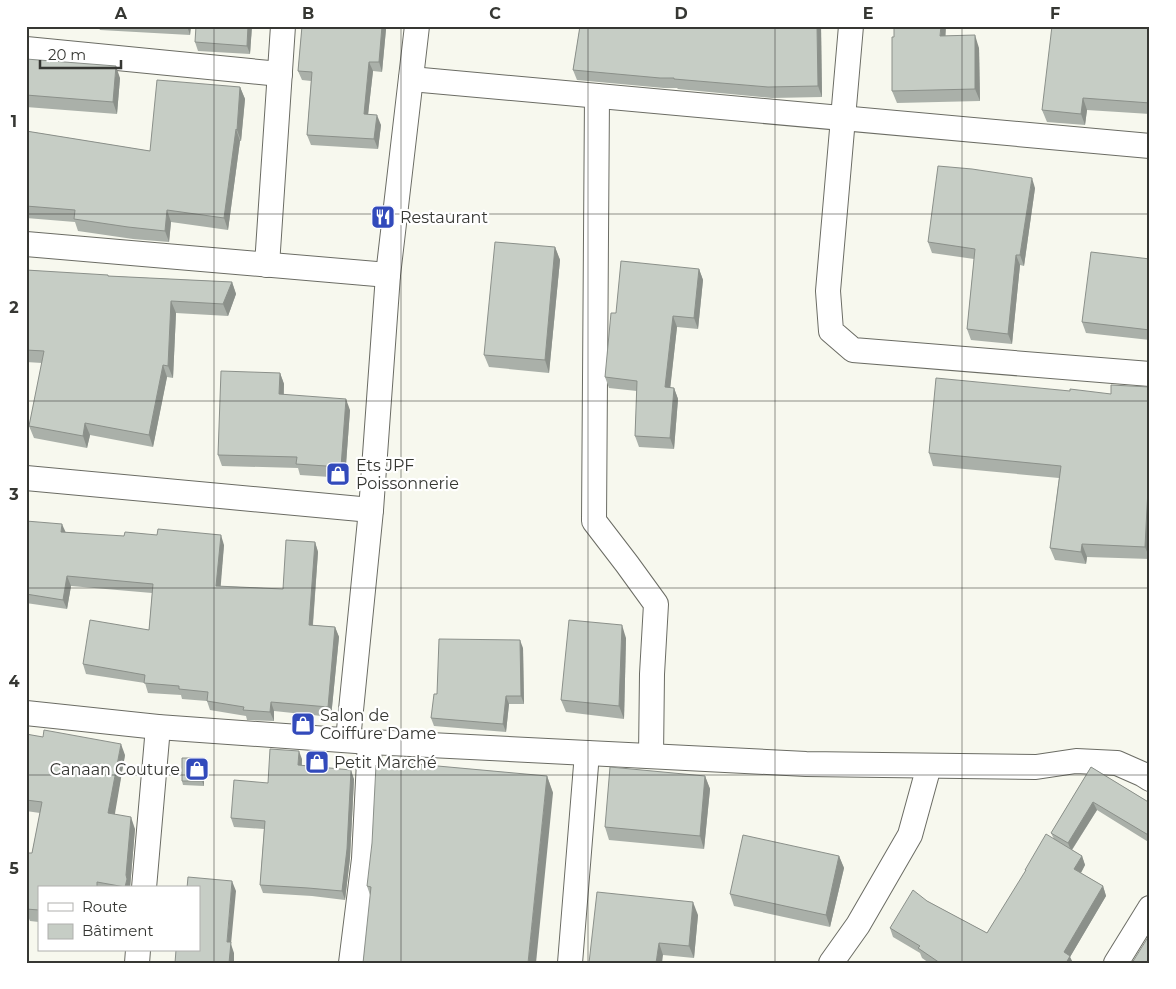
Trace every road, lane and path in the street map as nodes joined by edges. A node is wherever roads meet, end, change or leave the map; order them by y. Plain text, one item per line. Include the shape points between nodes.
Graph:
1 (283, 26) edge
2 (417, 26) edge
3 (851, 26) edge
4 (26, 49) edge
5 (280, 74) junction
6 (411, 79) junction
7 (597, 96) junction
8 (842, 119) junction
9 (1150, 146) edge
10 (26, 244) edge
11 (267, 265) junction
12 (388, 275) junction
13 (1150, 374) edge
14 (26, 478) edge
15 (371, 510) junction
16 (26, 713) edge
17 (158, 727) junction
18 (359, 741) junction
19 (587, 753) junction
20 (651, 756) junction
21 (929, 766) junction
22 (1150, 779) edge
23 (144, 886) edge
24 (1150, 908) edge
25 (351, 963) edge
26 (570, 963) edge
27 (832, 963) edge
28 (1116, 963) edge

1 - 5 street
2 - 6 street
3 - 8 street
4 - 5 street
5 - 11 street
6 - 7 street
6 - 12 street
7 - 8 street
7 - 20 street via 594,522 656,604
8 - 9 street
8 - 13 street via 828,291 831,331 853,350
10 - 11 street
11 - 12 street
12 - 15 street
14 - 15 street
15 - 18 street
16 - 17 street
17 - 18 street
17 - 23 street
18 - 19 street
18 - 25 street via 364,859
19 - 20 street
19 - 26 street
20 - 21 street
21 - 22 street via 1036,767 1076,761 1117,763
21 - 27 street via 910,835
24 - 28 street

